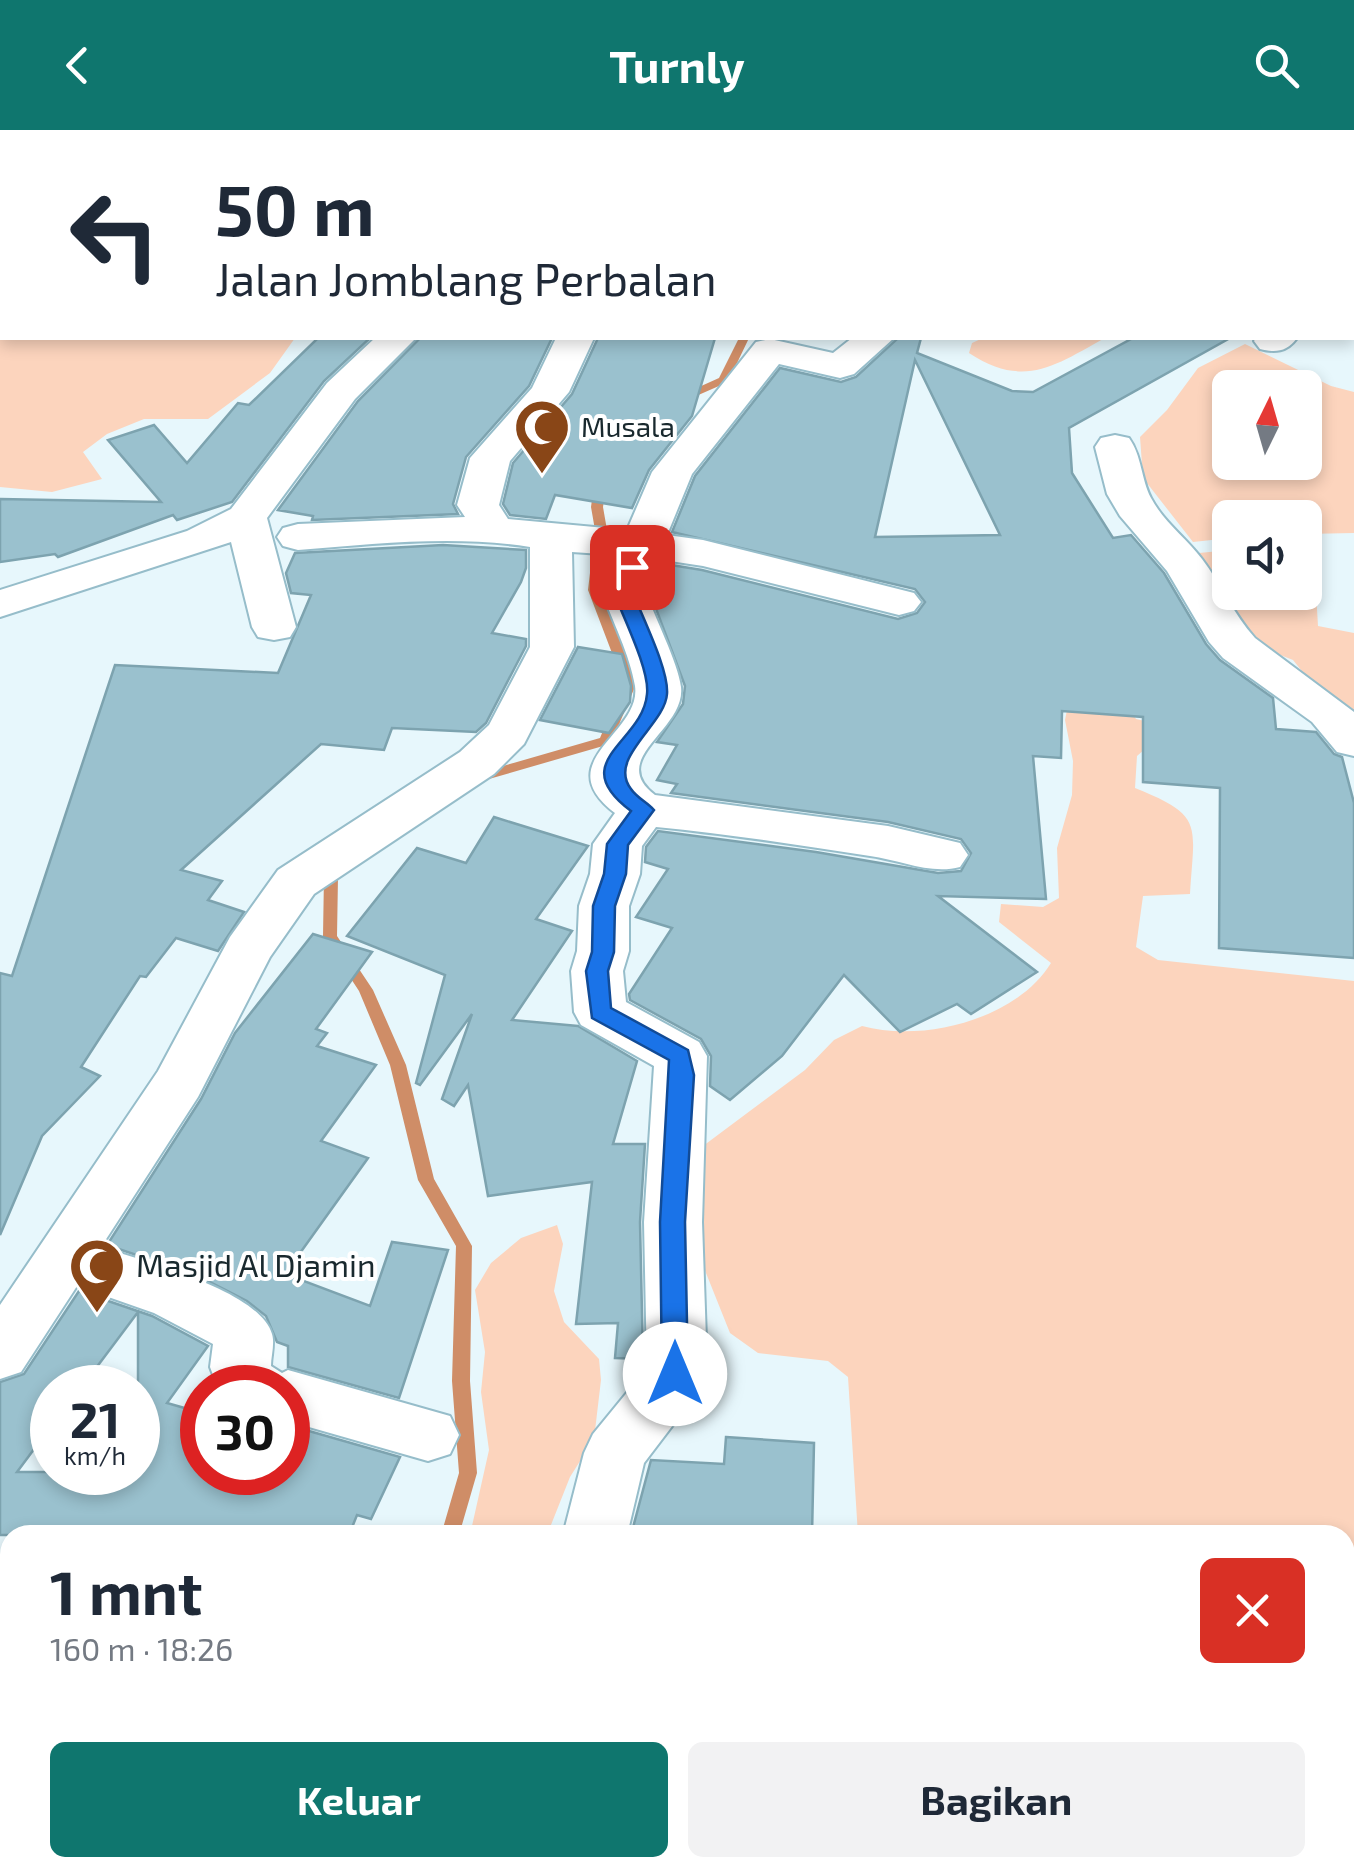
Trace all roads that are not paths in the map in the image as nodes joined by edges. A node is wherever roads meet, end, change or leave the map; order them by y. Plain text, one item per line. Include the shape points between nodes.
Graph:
1 (395, 340) edge
2 (574, 340) edge
3 (873, 340) edge
4 (1115, 447) dead end
5 (246, 518) junction
6 (494, 528) junction
7 (298, 538) dead end
8 (598, 542) junction
9 (900, 602) dead end
10 (0, 604) edge
11 (274, 627) dead end
12 (1354, 741) edge
13 (643, 810) junction
14 (943, 856) dead end
15 (64, 1258) junction
16 (0, 1354) edge
17 (240, 1365) edge
18 (310, 1402) edge
19 (428, 1435) dead end
20 (597, 1525) edge

1 - 5 street via 341,391
2 - 6 street via 549,392 490,458 478,505
3 - 8 street via 840,366 770,350 672,472
4 - 12 street via 1141,516 1185,565 1225,632 1328,712
5 - 10 street via 202,540
5 - 11 street
6 - 7 street
6 - 8 street
8 - 9 street via 704,552
8 - 13 street via 658,688 656,707 616,762 614,775 622,794
8 - 15 street via 508,733 476,763 296,882 248,950 179,1083
13 - 14 street via 888,842
13 - 20 street via 618,844 597,971 600,1012 680,1056 673,1222 677,1368 615,1453
15 - 16 street
15 - 17 street via 175,1296 236,1328 244,1344
18 - 19 street

